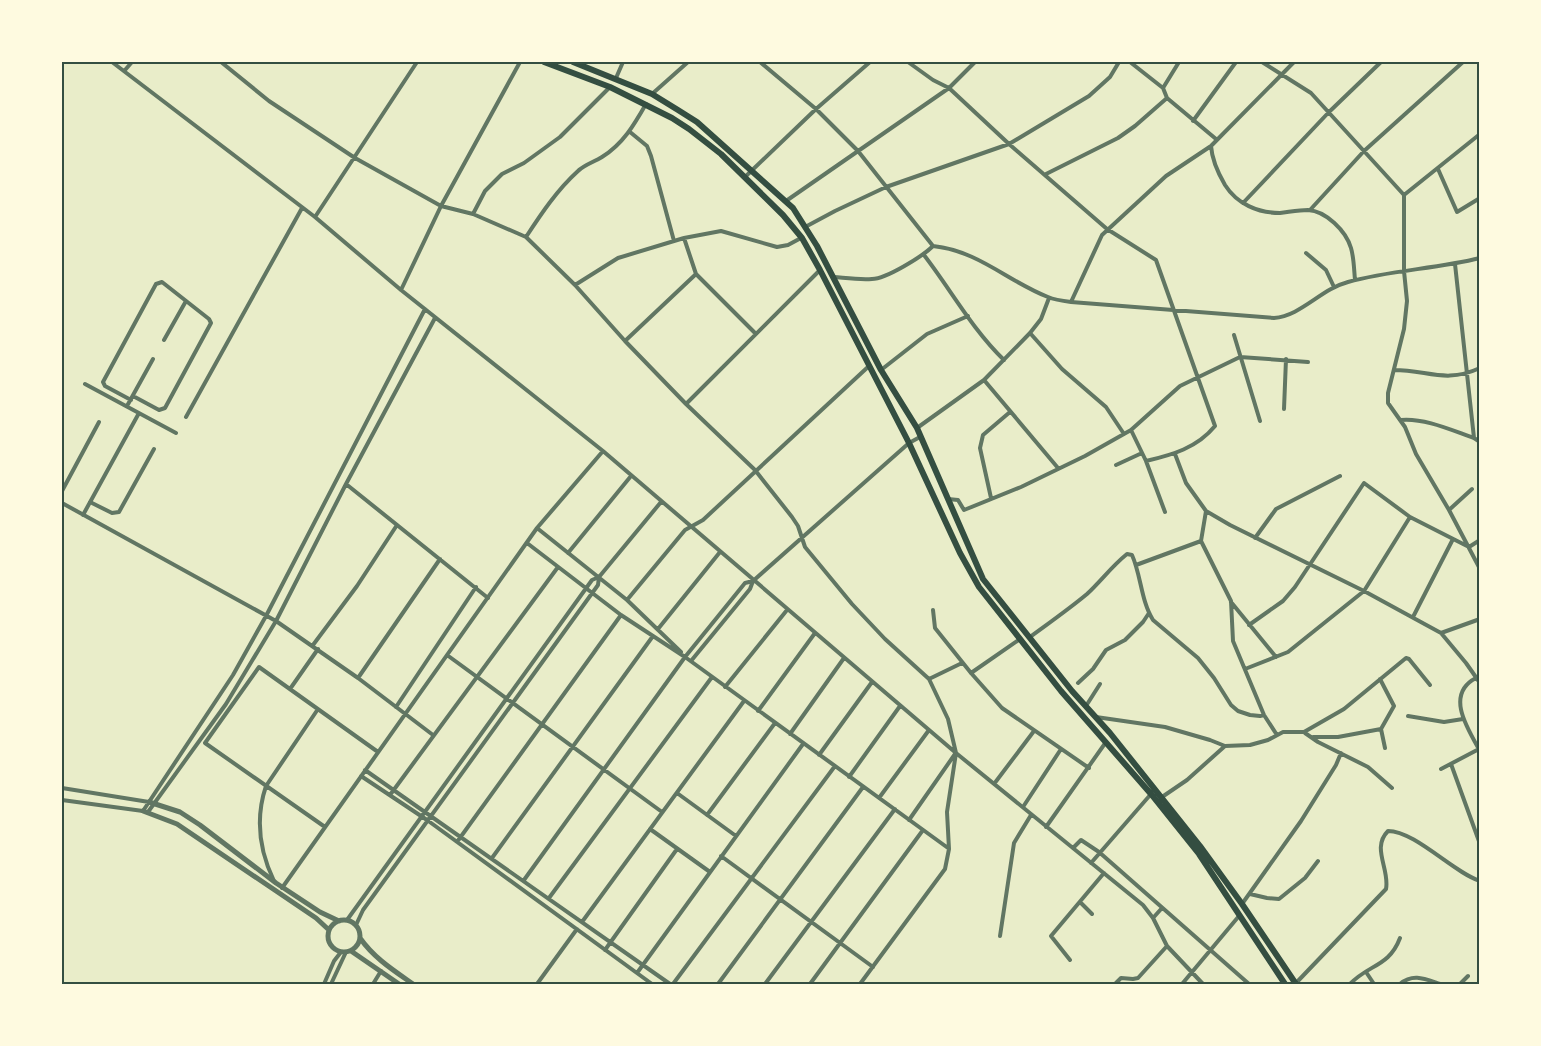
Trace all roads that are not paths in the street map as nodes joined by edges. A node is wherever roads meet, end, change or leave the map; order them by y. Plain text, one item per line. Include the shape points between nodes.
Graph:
1 (112, 62) edge
2 (132, 62) edge
3 (221, 62) edge
4 (417, 62) edge
5 (520, 62) edge
6 (544, 62) edge
7 (573, 62) edge
8 (624, 62) edge
9 (688, 62) edge
10 (760, 62) edge
11 (870, 62) edge
12 (908, 62) edge
13 (975, 62) edge
14 (1119, 62) edge
15 (1130, 62) edge
16 (1179, 62) edge
17 (1236, 62) edge
18 (1262, 62) edge
19 (1294, 62) edge
20 (1382, 62) edge
21 (1463, 62) edge
22 (125, 70) junction
23 (1282, 73) junction
24 (616, 78) junction
25 (610, 87) junction
26 (949, 88) junction
27 (1163, 88) junction
28 (652, 94) junction
29 (1167, 98) junction
30 (646, 104) junction
31 (816, 109) junction
32 (1329, 112) junction
33 (1193, 121) junction
34 (630, 132) junction
35 (1479, 134) edge
36 (1216, 139) junction
37 (1009, 144) junction
38 (1211, 146) junction
39 (858, 151) junction
40 (1364, 151) junction
41 (355, 158) junction
42 (1438, 169) junction
43 (752, 171) junction
44 (1046, 174) junction
45 (746, 177) junction
46 (886, 187) junction
47 (1404, 195) junction
48 (1479, 198) edge
49 (786, 201) junction
50 (1243, 203) junction
51 (441, 206) junction
52 (302, 208) junction
53 (1310, 210) junction
54 (473, 214) junction
55 (315, 217) junction
56 (807, 226) junction
57 (1107, 229) junction
58 (526, 237) junction
59 (684, 238) junction
60 (802, 238) junction
61 (674, 241) junction
62 (933, 246) junction
63 (1306, 253) dead end
64 (924, 255) junction
65 (1479, 258) edge
66 (1455, 264) junction
67 (820, 270) junction
68 (1404, 271) junction
69 (696, 274) junction
70 (834, 277) junction
71 (1355, 280) junction
72 (574, 285) junction
73 (1334, 287) junction
74 (401, 290) junction
75 (1049, 298) junction
76 (186, 300) junction
77 (1071, 302) junction
78 (425, 309) junction
79 (1174, 310) junction
80 (968, 316) junction
81 (435, 318) junction
82 (755, 333) junction
83 (1030, 333) junction
84 (1234, 335) dead end
85 (164, 340) dead end
86 (625, 341) junction
87 (1240, 357) junction
88 (153, 359) dead end
89 (1286, 359) junction
90 (1004, 360) junction
91 (1308, 362) dead end
92 (870, 365) junction
93 (1479, 368) edge
94 (880, 370) junction
95 (1394, 370) junction
96 (1467, 374) junction
97 (1198, 375) junction
98 (984, 380) junction
99 (85, 384) dead end
100 (132, 398) junction
101 (686, 404) junction
102 (127, 406) junction
103 (1284, 409) dead end
104 (139, 412) junction
105 (1010, 412) junction
106 (186, 417) dead end
107 (1400, 420) junction
108 (1260, 421) dead end
109 (99, 422) dead end
110 (917, 428) junction
111 (1131, 430) junction
112 (176, 433) dead end
113 (1124, 434) junction
114 (920, 437) junction
115 (1474, 438) junction
116 (1479, 442) edge
117 (909, 443) junction
118 (154, 449) dead end
119 (603, 451) junction
120 (1142, 453) junction
121 (1175, 454) junction
122 (1146, 461) junction
123 (1116, 465) dead end
124 (1058, 468) junction
125 (755, 470) junction
126 (631, 477) junction
127 (1340, 477) dead end
128 (346, 484) junction
129 (1472, 489) dead end
130 (62, 490) edge
131 (991, 498) junction
132 (947, 499) junction
133 (90, 502) junction
134 (661, 502) junction
135 (62, 503) edge
136 (1449, 510) junction
137 (1206, 511) junction
138 (1165, 512) dead end
139 (83, 515) junction
140 (1410, 517) junction
141 (397, 525) junction
142 (537, 528) junction
143 (692, 528) junction
144 (802, 536) junction
145 (1255, 538) junction
146 (1453, 539) junction
147 (1479, 540) edge
148 (1202, 541) junction
149 (527, 543) junction
150 (1469, 548) junction
151 (720, 552) junction
152 (568, 553) junction
153 (441, 559) junction
154 (1309, 564) junction
155 (1136, 565) junction
156 (558, 566) junction
157 (1479, 569) edge
158 (599, 577) junction
159 (753, 581) junction
160 (476, 587) junction
161 (586, 588) junction
162 (1364, 591) junction
163 (592, 593) junction
164 (488, 598) junction
165 (627, 600) junction
166 (1231, 601) junction
167 (787, 610) junction
168 (933, 610) dead end
169 (1149, 613) junction
170 (621, 615) junction
171 (266, 616) junction
172 (1413, 617) junction
173 (1479, 619) edge
174 (276, 621) junction
175 (1250, 625) junction
176 (658, 629) junction
177 (815, 633) junction
178 (1441, 633) junction
179 (652, 636) junction
180 (1029, 638) junction
181 (1020, 639) junction
182 (313, 645) junction
183 (318, 649) junction
184 (447, 655) junction
185 (685, 657) junction
186 (1276, 657) junction
187 (844, 658) junction
188 (691, 662) junction
189 (962, 663) junction
190 (1245, 669) junction
191 (971, 673) junction
192 (476, 676) junction
193 (712, 677) junction
194 (358, 678) junction
195 (1476, 678) junction
196 (929, 679) junction
197 (1380, 679) junction
198 (872, 682) junction
199 (1078, 683) dead end
200 (1479, 683) edge
201 (1100, 684) dead end
202 (1430, 685) dead end
203 (725, 687) junction
204 (290, 688) junction
205 (507, 698) junction
206 (744, 701) junction
207 (513, 703) junction
208 (900, 706) junction
209 (1086, 706) junction
210 (396, 707) junction
211 (318, 709) junction
212 (758, 711) junction
213 (405, 714) junction
214 (1264, 715) junction
215 (1408, 716) dead end
216 (1095, 717) junction
217 (1463, 719) junction
218 (775, 723) junction
219 (542, 724) junction
220 (1381, 729) junction
221 (929, 730) junction
222 (1034, 731) junction
223 (1304, 732) junction
224 (790, 734) junction
225 (432, 735) junction
226 (1277, 735) junction
227 (1312, 737) junction
228 (1106, 742) junction
229 (803, 744) junction
230 (1224, 746) junction
231 (573, 747) junction
232 (1385, 748) dead end
233 (1061, 749) junction
234 (1479, 749) edge
235 (378, 752) junction
236 (956, 753) junction
237 (1341, 753) junction
238 (819, 755) junction
239 (1451, 765) junction
240 (835, 766) junction
241 (1089, 768) junction
242 (1441, 769) dead end
243 (365, 770) junction
244 (604, 770) junction
245 (361, 776) junction
246 (849, 777) junction
247 (994, 784) junction
248 (266, 786) junction
249 (863, 787) junction
250 (62, 788) edge
251 (630, 788) junction
252 (1392, 788) dead end
253 (394, 789) junction
254 (677, 793) junction
255 (1151, 794) junction
256 (390, 795) junction
257 (1162, 797) junction
258 (879, 798) junction
259 (62, 800) edge
260 (152, 802) junction
261 (1023, 807) junction
262 (894, 809) junction
263 (424, 810) junction
264 (145, 811) junction
265 (663, 812) junction
266 (431, 814) junction
267 (707, 815) junction
268 (1032, 815) junction
269 (420, 816) junction
270 (427, 820) junction
271 (909, 820) junction
272 (325, 827) junction
273 (1046, 827) junction
274 (650, 829) junction
275 (923, 830) junction
276 (461, 836) junction
277 (736, 836) junction
278 (457, 842) junction
279 (1479, 844) edge
280 (1073, 848) junction
281 (677, 849) junction
282 (949, 849) junction
283 (1099, 852) junction
284 (721, 856) junction
285 (492, 858) junction
286 (1318, 861) dead end
287 (1091, 863) junction
288 (710, 872) junction
289 (1104, 873) junction
290 (752, 879) junction
291 (524, 880) junction
292 (1479, 881) edge
293 (276, 883) junction
294 (282, 888) junction
295 (1250, 894) junction
296 (549, 898) junction
297 (780, 899) junction
298 (1080, 902) junction
299 (1242, 904) junction
300 (1162, 908) junction
301 (1092, 914) dead end
302 (1239, 916) junction
303 (1153, 918) junction
304 (347, 920) junction
305 (339, 921) junction
306 (582, 922) junction
307 (811, 922) junction
308 (357, 925) junction
309 (577, 929) junction
310 (329, 930) junction
311 (1000, 936) dead end
312 (360, 938) junction
313 (1400, 938) dead end
314 (610, 942) junction
315 (840, 943) junction
316 (1167, 946) junction
317 (605, 950) junction
318 (1210, 951) junction
319 (346, 952) junction
320 (1070, 960) dead end
321 (642, 965) junction
322 (873, 967) junction
323 (381, 971) junction
324 (1366, 972) junction
325 (636, 973) junction
326 (1193, 973) junction
327 (1468, 976) dead end
328 (324, 984) edge
329 (331, 984) edge
330 (373, 984) edge
331 (399, 984) edge
332 (413, 984) edge
333 (537, 984) edge
334 (652, 984) edge
335 (671, 984) edge
336 (718, 984) edge
337 (765, 984) edge
338 (810, 984) edge
339 (860, 984) edge
340 (1115, 984) edge
341 (1182, 984) edge
342 (1203, 984) edge
343 (1249, 984) edge
344 (1285, 984) edge
345 (1296, 984) edge
346 (1350, 984) edge
347 (1374, 984) edge
348 (1400, 984) edge
349 (1440, 984) edge
350 (1460, 984) edge

1 - 22 street
2 - 22 street
3 - 41 street via 269,101
4 - 41 street
5 - 51 street
6 - 25 main road
7 - 24 main road
8 - 24 street
9 - 28 street
10 - 31 street
11 - 31 street
12 - 26 street
13 - 26 street
14 - 37 street via 1110,77 1089,96
15 - 27 street
16 - 27 street
17 - 33 street
18 - 23 street
19 - 23 street
20 - 32 street
21 - 40 street
22 - 52 street
23 - 32 street via 1311,93
23 - 36 street
24 - 28 main road
25 - 30 main road
25 - 54 street via 560,137 502,174
26 - 37 street
26 - 39 street
27 - 29 street
28 - 43 main road via 697,122
29 - 33 street
29 - 44 street via 1118,138
30 - 34 street
30 - 45 main road via 689,129
31 - 39 street
31 - 43 street
32 - 40 street
32 - 50 street
33 - 36 street
34 - 58 street via 610,151 579,169 549,202
34 - 61 street via 651,156
35 - 42 street
36 - 38 street
37 - 44 street
37 - 46 street
38 - 50 street via 1224,184
38 - 57 street via 1166,176
39 - 46 street
39 - 49 street
40 - 47 street
40 - 53 street
41 - 51 street
41 - 55 street
42 - 47 street
42 - 48 street via 1456,212
43 - 45 street
43 - 49 main road
44 - 57 street
45 - 60 main road
46 - 56 street
46 - 62 street
47 - 68 street
49 - 56 main road
50 - 53 street via 1267,212
51 - 54 street
51 - 74 street
52 - 55 street
52 - 106 street
53 - 71 street via 1333,221 1343,231 1351,247
54 - 58 street
55 - 74 street
56 - 70 main road
57 - 77 street
57 - 79 street via 1156,260
58 - 72 street
59 - 60 street via 721,231 777,247
59 - 61 street
59 - 69 street
60 - 67 main road
61 - 72 street via 618,258
62 - 64 street
62 - 75 street via 954,248
63 - 73 street via 1326,270
64 - 70 street via 874,279
64 - 80 street
65 - 66 street
66 - 68 street
66 - 96 street
67 - 82 street
67 - 92 main road
68 - 71 street
68 - 95 street via 1407,301
69 - 82 street
69 - 86 street
70 - 94 main road
71 - 73 street
72 - 86 street
73 - 79 street via 1282,318
74 - 78 street
75 - 77 street
75 - 83 street via 1041,320
76 - 85 street
76 - 100 street via 211,323 165,408 159,410
76 - 100 street via 162,282 157,283 103,382
77 - 79 street
78 - 81 street
78 - 171 street
79 - 97 street
80 - 90 street via 985,342
80 - 94 street via 927,334
81 - 119 street
81 - 128 street
82 - 101 street
83 - 90 street
83 - 113 street via 1062,369 1106,407
84 - 87 street
86 - 101 street
87 - 89 street
87 - 97 street
87 - 108 street
88 - 100 street
89 - 91 street
89 - 103 street
90 - 98 street
92 - 117 main road
92 - 125 street
93 - 96 street
94 - 110 main road
95 - 96 street via 1444,377
95 - 107 street via 1388,403
96 - 115 street
97 - 111 street
97 - 121 street via 1215,426
98 - 105 street
98 - 110 street
99 - 102 street
100 - 102 street
101 - 125 street
102 - 104 street
104 - 112 street
104 - 133 street
105 - 124 street
105 - 131 street via 982,435 980,448
107 - 115 street via 1425,422
107 - 136 street
109 - 130 street
110 - 114 main road
111 - 113 street
111 - 120 street
113 - 124 street
114 - 117 street
114 - 132 main road
115 - 116 street
117 - 144 street
117 - 181 main road via 960,553 980,587
118 - 133 street via 119,512 112,513
119 - 126 street
119 - 142 street
120 - 122 street
120 - 123 street
121 - 122 street
121 - 137 street via 1186,483
122 - 138 street
124 - 131 street
125 - 143 street
125 - 144 street
126 - 134 street
126 - 152 street
127 - 145 street via 1276,509
128 - 141 street
128 - 174 street
129 - 136 street
131 - 132 street via 964,510 958,500
132 - 180 main road via 983,579
133 - 139 street
134 - 143 street
134 - 158 street
135 - 139 street
136 - 150 street
137 - 145 street
137 - 148 street
139 - 171 street
140 - 146 street
140 - 154 street via 1364,483
140 - 162 street
141 - 153 street
141 - 182 street
142 - 149 street
142 - 152 street
143 - 151 street
143 - 165 street via 685,530
144 - 159 street
144 - 196 street via 805,547 852,604
145 - 154 street
146 - 150 street
146 - 172 street
147 - 150 street
148 - 155 street
148 - 166 street
149 - 156 street
149 - 164 street
150 - 157 street
151 - 159 street
151 - 176 street
152 - 158 street
153 - 160 street
153 - 194 street
154 - 162 street
154 - 175 street via 1282,601
155 - 169 street
155 - 180 street via 1132,555 1127,554 1084,596
156 - 161 street
156 - 192 street
158 - 161 street
158 - 163 street
158 - 165 street
159 - 167 street
159 - 185 street via 745,583
159 - 188 street
160 - 164 street
160 - 210 street
161 - 163 street
161 - 205 street
162 - 172 street
162 - 186 street via 1288,652
163 - 170 street
163 - 207 street
164 - 184 street
165 - 176 street
166 - 175 street
166 - 190 street via 1233,641
167 - 177 street
167 - 203 street
168 - 189 street via 935,628
169 - 199 street via 1125,640 1106,650
169 - 214 street via 1198,658 1231,705 1250,715
170 - 179 street
170 - 219 street
171 - 174 street
171 - 260 street
172 - 178 street
173 - 178 street
174 - 182 street
174 - 260 street via 226,704
175 - 186 street
176 - 185 street
177 - 187 street
177 - 212 street
178 - 195 street
179 - 185 street
179 - 231 street
180 - 209 main road
181 - 191 street
181 - 228 main road
182 - 183 street
183 - 194 street
183 - 204 street
184 - 192 street
184 - 213 street
185 - 188 street
185 - 244 street
186 - 190 street
187 - 198 street
187 - 224 street
188 - 193 street
189 - 191 street
189 - 196 street
190 - 214 street
191 - 222 street via 1002,708
192 - 205 street
192 - 225 street
193 - 203 street
193 - 251 street
194 - 210 street
195 - 200 street
195 - 217 street via 1462,689
196 - 236 street via 948,719
197 - 202 street via 1406,658
197 - 220 street via 1394,706
197 - 223 street via 1344,709
198 - 208 street
198 - 238 street
201 - 209 street
203 - 206 street
204 - 211 street
204 - 248 street via 259,667 205,743
205 - 207 street
205 - 263 street
206 - 212 street
206 - 254 street
207 - 219 street
207 - 266 street
208 - 221 street
208 - 246 street
209 - 216 main road
210 - 213 street
211 - 235 street
211 - 248 street
212 - 218 street
213 - 225 street
213 - 235 street
214 - 226 street
215 - 217 street via 1444,722
216 - 230 street via 1165,727
216 - 257 main road
217 - 234 street
218 - 224 street
218 - 267 street
219 - 231 street
219 - 276 street
220 - 227 street
220 - 232 street
221 - 236 street
221 - 258 street
222 - 233 street
222 - 247 street
223 - 226 street
223 - 227 street
224 - 229 street
225 - 253 street
226 - 230 street via 1250,746
227 - 237 street
228 - 241 street
228 - 255 main road
229 - 238 street
229 - 277 street
230 - 257 street
231 - 244 street
231 - 285 street
233 - 241 street
233 - 261 street
234 - 239 street
235 - 243 street
236 - 247 street
236 - 271 street
236 - 282 street via 947,812
237 - 252 street via 1368,767
237 - 295 street
238 - 240 street
239 - 242 street
239 - 279 street
240 - 246 street
240 - 290 street
241 - 273 street
243 - 245 street
243 - 253 street
244 - 251 street
244 - 291 street
245 - 256 street
245 - 272 street
246 - 249 street
247 - 261 street
248 - 272 street
248 - 293 street via 259,827 262,848
249 - 258 street
249 - 297 street
250 - 260 street
251 - 265 street
251 - 296 street
253 - 256 street
253 - 263 street
254 - 265 street
254 - 267 street
255 - 283 street
255 - 302 main road via 1199,854
256 - 269 street
257 - 299 main road
258 - 262 street
259 - 264 street
260 - 264 street
260 - 293 street via 180,812 200,825
261 - 268 street
262 - 271 street
262 - 307 street
263 - 266 street
263 - 269 street
264 - 310 street via 177,824
265 - 274 street
266 - 270 street
266 - 276 street
267 - 277 street
268 - 273 street
268 - 311 street via 1014,843
269 - 270 street
269 - 304 street
270 - 278 street
270 - 308 street via 363,910
271 - 275 street
272 - 294 street
273 - 280 street
274 - 281 street
274 - 306 street
275 - 282 street
275 - 315 street
276 - 278 street
276 - 285 street
277 - 284 street
278 - 309 street
280 - 283 street via 1081,840
280 - 287 street
281 - 288 street
281 - 314 street
282 - 322 street via 945,869
283 - 287 street
283 - 300 street
284 - 288 street
284 - 290 street
285 - 291 street
286 - 295 street via 1305,878 1280,898
287 - 289 street
288 - 321 street
289 - 298 street
289 - 303 street
290 - 297 street
290 - 335 street
291 - 296 street
292 - 345 street via 1413,841 1388,831 1380,845 1386,889
293 - 294 street
294 - 305 street
295 - 299 street
296 - 306 street
297 - 307 street
297 - 336 street
298 - 301 street
298 - 320 street via 1051,936
299 - 345 main road
300 - 303 street
300 - 318 street
302 - 318 street
302 - 344 main road
303 - 316 street
304 - 305 street
304 - 308 street
305 - 310 street
306 - 314 street
307 - 315 street
307 - 337 street
308 - 312 street
309 - 317 street
309 - 333 street
310 - 319 street via 332,946
312 - 319 street
312 - 332 street via 381,962
313 - 324 street via 1390,957
314 - 317 street
314 - 321 street
315 - 322 street
315 - 338 street
316 - 326 street
316 - 340 street via 1138,978 1121,978
317 - 325 street
318 - 326 street
318 - 343 street
319 - 323 street
319 - 328 street via 334,961
319 - 329 street
321 - 325 street
321 - 335 street
322 - 339 street
323 - 330 street
323 - 331 street
324 - 346 street
324 - 347 street
325 - 334 street
326 - 341 street
326 - 342 street
327 - 350 street
348 - 349 street via 1413,977

